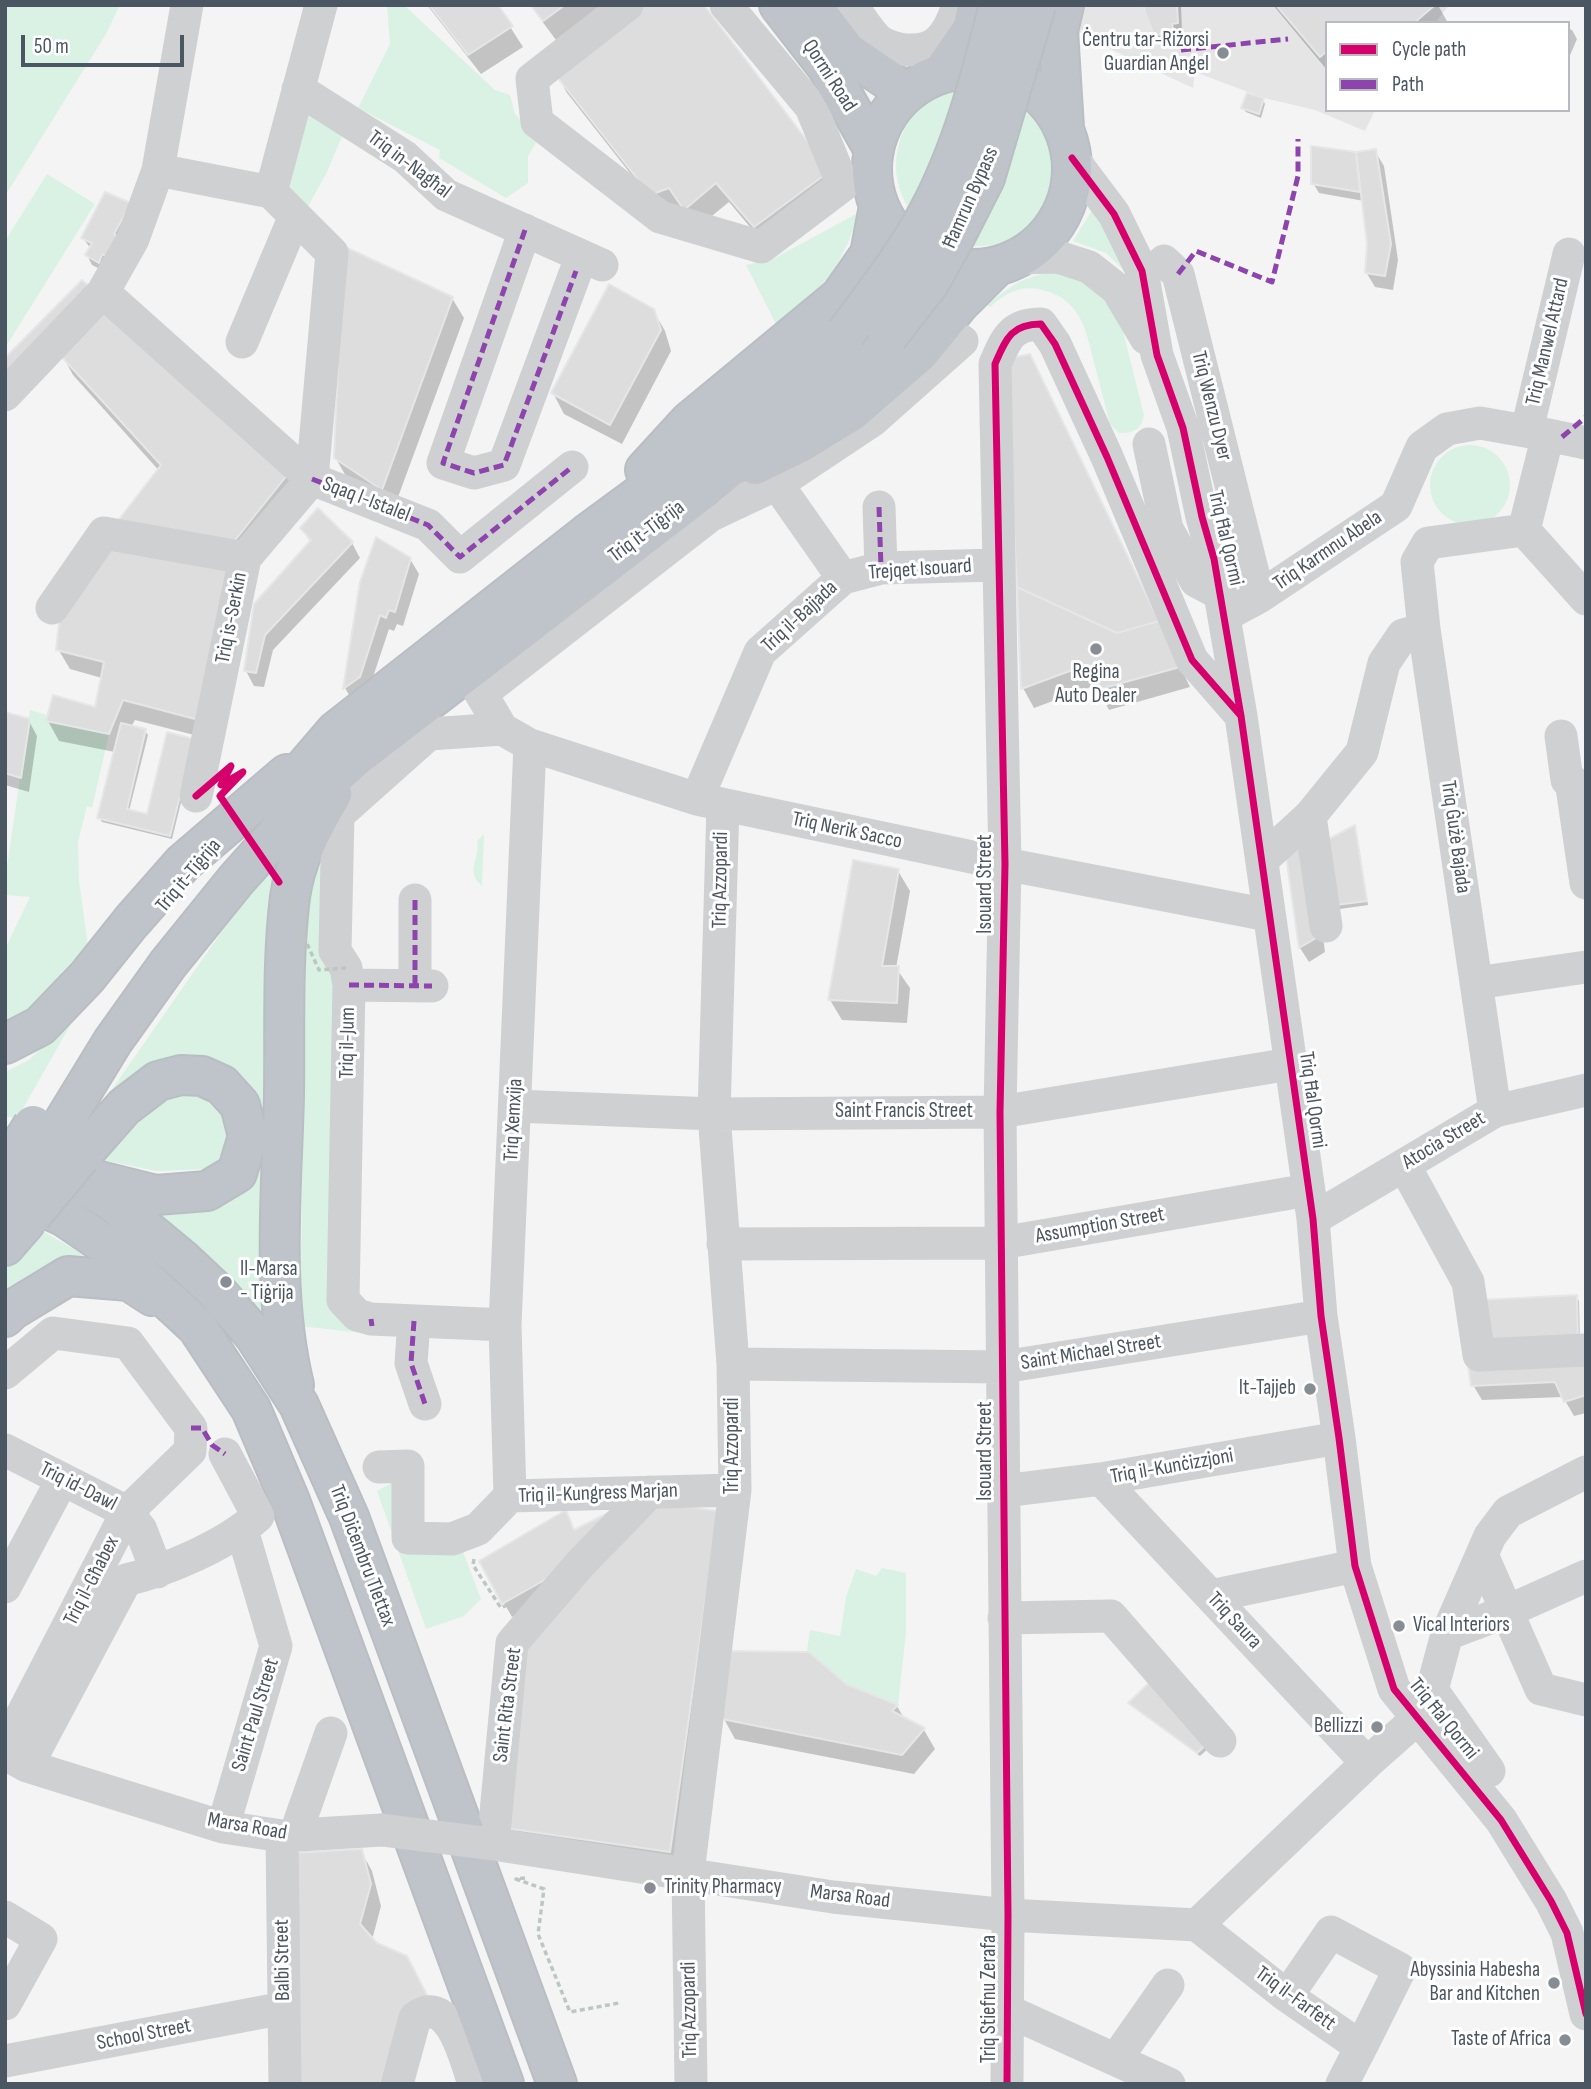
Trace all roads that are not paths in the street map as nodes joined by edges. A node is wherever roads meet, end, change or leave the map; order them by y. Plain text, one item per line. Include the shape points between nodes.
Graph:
1 (187, 5) edge
2 (321, 5) edge
3 (627, 5) edge
4 (726, 5) edge
5 (779, 5) edge
6 (811, 5) edge
7 (851, 5) edge
8 (958, 5) edge
9 (977, 5) edge
10 (999, 5) edge
11 (1036, 5) edge
12 (1064, 5) edge
13 (942, 73) junction
14 (298, 89) junction
15 (907, 93) junction
16 (1068, 144) junction
17 (874, 150) junction
18 (158, 170) junction
19 (271, 192) junction
20 (879, 206) junction
21 (295, 216) junction
22 (525, 230) junction
23 (1569, 254) dead end
24 (1164, 261) dead end
25 (1007, 262) junction
26 (103, 292) junction
27 (846, 334) joint
28 (888, 336) joint
29 (962, 341) dead end
30 (242, 342) dead end
31 (1157, 355) junction
32 (5, 395) edge
33 (1183, 428) junction
34 (1537, 433) junction
35 (1586, 443) edge
36 (1149, 444) junction
37 (1107, 457) junction
38 (572, 467) dead end
39 (312, 479) junction
40 (777, 484) junction
41 (701, 491) junction
42 (879, 507) dead end
43 (1524, 530) junction
44 (587, 534) junction
45 (245, 558) junction
46 (999, 565) junction
47 (881, 568) junction
48 (843, 578) junction
49 (1259, 597) junction
50 (1586, 599) edge
51 (1222, 605) junction
52 (52, 608) dead end
53 (1424, 629) junction
54 (474, 682) junction
55 (1241, 716) junction
56 (1561, 736) dead end
57 (516, 737) junction
58 (344, 745) junction
59 (196, 796) dead end
60 (710, 802) junction
61 (1310, 816) junction
62 (1583, 840) edge
63 (1262, 860) junction
64 (1005, 864) junction
65 (1586, 883) edge
66 (415, 900) dead end
67 (1268, 915) junction
68 (1326, 926) dead end
69 (1586, 967) edge
70 (348, 976) junction
71 (1476, 982) junction
72 (5, 1044) edge
73 (1290, 1064) junction
74 (1586, 1090) edge
75 (515, 1106) junction
76 (1495, 1111) junction
77 (1000, 1112) junction
78 (714, 1114) junction
79 (46, 1148) edge
80 (1404, 1165) junction
81 (5, 1170) edge
82 (1311, 1204) junction
83 (11, 1221) edge
84 (1001, 1243) junction
85 (723, 1244) junction
86 (1321, 1316) junction
87 (5, 1317) edge
88 (414, 1321) junction
89 (505, 1325) junction
90 (197, 1327) junction
91 (1586, 1350) edge
92 (733, 1364) junction
93 (1003, 1367) junction
94 (5, 1373) edge
95 (425, 1404) dead end
96 (299, 1405) junction
97 (1339, 1438) junction
98 (5, 1450) edge
99 (226, 1454) dead end
100 (379, 1467) dead end
101 (1586, 1472) edge
102 (1101, 1479) junction
103 (62, 1480) junction
104 (736, 1490) junction
105 (1003, 1491) junction
106 (650, 1492) junction
107 (510, 1496) junction
108 (127, 1513) junction
109 (242, 1530) junction
110 (1482, 1555) junction
111 (1355, 1566) junction
112 (157, 1572) junction
113 (1586, 1576) edge
114 (5, 1587) edge
115 (1211, 1596) junction
116 (1508, 1611) junction
117 (1004, 1618) junction
118 (1447, 1634) junction
119 (1586, 1700) edge
120 (1425, 1704) junction
121 (331, 1733) dead end
122 (1220, 1741) dead end
123 (12, 1756) edge
124 (1367, 1763) junction
125 (223, 1826) junction
126 (288, 1836) junction
127 (493, 1844) junction
128 (688, 1873) junction
129 (1008, 1915) junction
130 (5, 1917) edge
131 (1197, 1925) junction
132 (1576, 1933) edge
133 (1168, 1985) dead end
134 (1287, 1996) junction
135 (5, 2004) edge
136 (284, 2008) junction
137 (1006, 2010) junction
138 (1586, 2014) edge
139 (1361, 2047) junction
140 (1116, 2059) junction
141 (5, 2061) edge
142 (285, 2084) edge
143 (397, 2084) edge
144 (474, 2084) edge
145 (505, 2084) edge
146 (557, 2084) edge
147 (691, 2084) edge
148 (1007, 2084) edge
149 (1169, 2084) edge
150 (1342, 2084) edge

1 - 18 street
2 - 14 street
3 - 4 street via 532,79 537,122 660,217 761,247 843,185 811,107
5 - 17 highway, Qormi Road via 827,68
6 - 15 highway, Qormi Road via 847,52
7 - 8 street via 876,39 915,52 935,46 951,27
9 - 13 highway via 973,28
10 - 27 highway, Ħamrun Bypass, bridge via 981,78 948,171 927,215
11 - 28 highway, Ħamrun Bypass, bridge via 985,178 930,282
12 - 16 highway via 1058,31
13 - 15 highway
13 - 16 highway via 997,71 1023,82 1045,100
14 - 19 street
14 - 22 street, Triq in-Nagħal via 405,157 446,195
15 - 17 highway via 885,119
16 - 25 highway via 1071,188 1063,211 1035,247
16 - 31 street, Triq Ħal Qormi via 1114,214 1142,271
17 - 20 highway via 872,178
18 - 19 street
18 - 26 street via 133,239
19 - 21 street
20 - 25 highway via 900,239 932,261 970,269
20 - 44 highway via 870,254 840,297 689,422
21 - 30 street
21 - 39 street via 332,253
22 - 22 street, Triq in-Nagħal via 589,268 504,466 474,473 443,463
23 - 34 street, Triq Manwel Attard
24 - 49 street, Triq Wenzu Dyer via 1178,274
25 - 31 street, Triq Ħal Qormi via 1058,257 1089,267 1117,289
25 - 41 highway via 959,303 919,353 852,411 800,443
26 - 32 street
26 - 39 street, Sqaq l-Istalel
27 - 44 highway, Triq it-Tiġrija via 754,411
28 - 41 highway, Triq it-Tiġrija
29 - 40 street via 873,420
31 - 33 street, Triq Ħal Qormi
33 - 36 street via 1160,434
33 - 51 street, Triq Ħal Qormi
34 - 35 street
34 - 43 street, Triq Manwel Attard
34 - 49 street, Triq Karmnu Abela via 1480,423 1447,429 1422,447 1396,506
36 - 37 street
36 - 51 street via 1167,529 1196,581
37 - 46 street, Isouard Street via 1055,344 1041,324 1026,324 1008,336 995,364
37 - 55 street, Isouard Street via 1192,660
38 - 39 street, Sqaq l-Istalel via 460,557 428,525
39 - 45 street, Triq is-Serkin
40 - 48 street, Triq il-Bajjada
40 - 54 street via 711,515
41 - 54 highway, Triq it-Tiġrija
42 - 47 street
43 - 50 street
43 - 53 street, Triq Ġużè Bajada via 1428,543 1417,562
44 - 58 highway, Triq it-Tiġrija
45 - 52 street via 104,533
45 - 59 street, Triq is-Serkin
46 - 47 street, Trejqet Isouard
46 - 64 street, Isouard Street
47 - 48 street, Trejqet Isouard
48 - 60 street, Triq il-Bajjada via 760,652
49 - 51 street, Triq Karmnu Abela
51 - 55 street, Triq Ħal Qormi
53 - 61 street via 1403,635 1384,663 1362,752
53 - 71 street, Triq Ġużè Bajada
54 - 57 street
54 - 58 highway, Triq it-Tiġrija
55 - 63 street, Triq Ħal Qormi
56 - 62 street
57 - 60 street, Triq Nerik Sacco
57 - 70 street, Triq il-Jum via 429,734 338,815 335,951
57 - 75 street, Triq Xemxija
58 - 72 highway via 183,863 40,1026
58 - 79 highway, Triq it-Tiġrija via 215,872 152,949 93,1029
58 - 96 highway via 302,849 290,896 280,1266 287,1355
60 - 64 street, Triq Nerik Sacco
60 - 78 street, Triq Azzopardi
61 - 63 street
61 - 68 street
62 - 65 street
63 - 67 street, Triq Ħal Qormi
64 - 67 street, Triq Nerik Sacco
64 - 77 street, Isouard Street
66 - 70 street via 424,986
67 - 73 street, Triq Ħal Qormi
69 - 71 street
70 - 88 street, Triq il-Jum via 343,1300 371,1323
71 - 76 street, Triq Ġużè Bajada
73 - 77 street, Saint Francis Street
73 - 82 street, Triq Ħal Qormi
74 - 76 street, Atocia Street
75 - 78 street, Saint Francis Street
75 - 89 street, Triq Xemxija
76 - 80 street, Atocia Street
77 - 78 street, Saint Francis Street
77 - 84 street, Isouard Street
78 - 85 street, Triq Azzopardi
79 - 81 highway, bridge
79 - 83 highway, bridge
79 - 96 highway, Triq Diċembru Tlettax via 217,1292 254,1335
80 - 82 street, Atocia Street
80 - 91 street via 1468,1282 1479,1355
82 - 84 street, Assumption Street
82 - 86 street, Triq Ħal Qormi
83 - 90 highway via 63,1216 116,1252
84 - 85 street, Assumption Street
84 - 93 street, Isouard Street
85 - 92 street, Triq Azzopardi
86 - 93 street, Saint Michael Street
86 - 97 street, Triq Ħal Qormi
87 - 90 highway via 68,1276 129,1280
88 - 89 street, Triq il-Jum
88 - 95 street via 411,1363
89 - 107 street, Triq Xemxija
90 - 145 highway via 251,1409 290,1501
92 - 93 street, Saint Michael Street
92 - 104 street, Triq Azzopardi
93 - 105 street, Isouard Street
94 - 108 street, Triq il-Għabex via 53,1333 128,1343 191,1428 190,1451
96 - 146 highway, Triq Diċembru Tlettax via 349,1517
97 - 102 street, Triq il-Kunċizzjoni
97 - 111 street, Triq Ħal Qormi
98 - 103 street, Triq id-Dawl
99 - 109 street via 258,1516
100 - 107 street, Triq il-Kungress Marjan via 408,1466 408,1538 452,1539 478,1529
101 - 110 street via 1508,1512
102 - 105 street, Triq il-Kunċizzjoni
102 - 115 street, Triq Saura
103 - 108 street, Triq id-Dawl
103 - 114 street
104 - 106 street, Triq il-Kungress Marjan
104 - 128 street, Triq Azzopardi
105 - 117 street, Isouard Street
106 - 107 street, Triq il-Kungress Marjan
106 - 127 street, Saint Rita Street via 512,1643
108 - 112 street, Triq id-Dawl via 141,1530
108 - 123 street, Triq il-Għabex
109 - 112 street, Triq il-Għabex
109 - 125 street, Saint Paul Street via 276,1646
110 - 116 street
110 - 118 street
111 - 115 street
111 - 120 street, Triq Ħal Qormi via 1394,1689
112 - 123 street, Triq il-Għabex via 126,1580
113 - 116 street
115 - 124 street, Triq Saura
116 - 118 street
116 - 119 street via 1541,1689
117 - 122 street via 1111,1616
117 - 129 street, Isouard Street
118 - 120 street
120 - 124 street
120 - 132 street, Triq Ħal Qormi
121 - 126 street
123 - 125 street, Marsa Road
124 - 131 street
125 - 126 street, Marsa Road
126 - 127 street, Marsa Road, bridge via 382,1830
126 - 136 street, Balbi Street
127 - 128 street, Marsa Road
128 - 129 street, Marsa Road via 833,1897
128 - 147 street, Triq Azzopardi
129 - 131 street, Marsa Road
129 - 137 street, Triq Stiefnu Zerafa
130 - 135 street via 41,1939
131 - 134 street, Triq il-Farfett
132 - 138 street, Triq Ħal Qormi
133 - 140 street
134 - 139 street, Triq il-Farfett
134 - 139 street via 1331,1932 1400,1969
136 - 141 street, School Street
136 - 142 street, Balbi Street
137 - 140 street
137 - 148 street, Triq Stiefnu Zerafa
139 - 150 street
140 - 149 street
143 - 144 street via 415,2018 430,2011 448,2020

